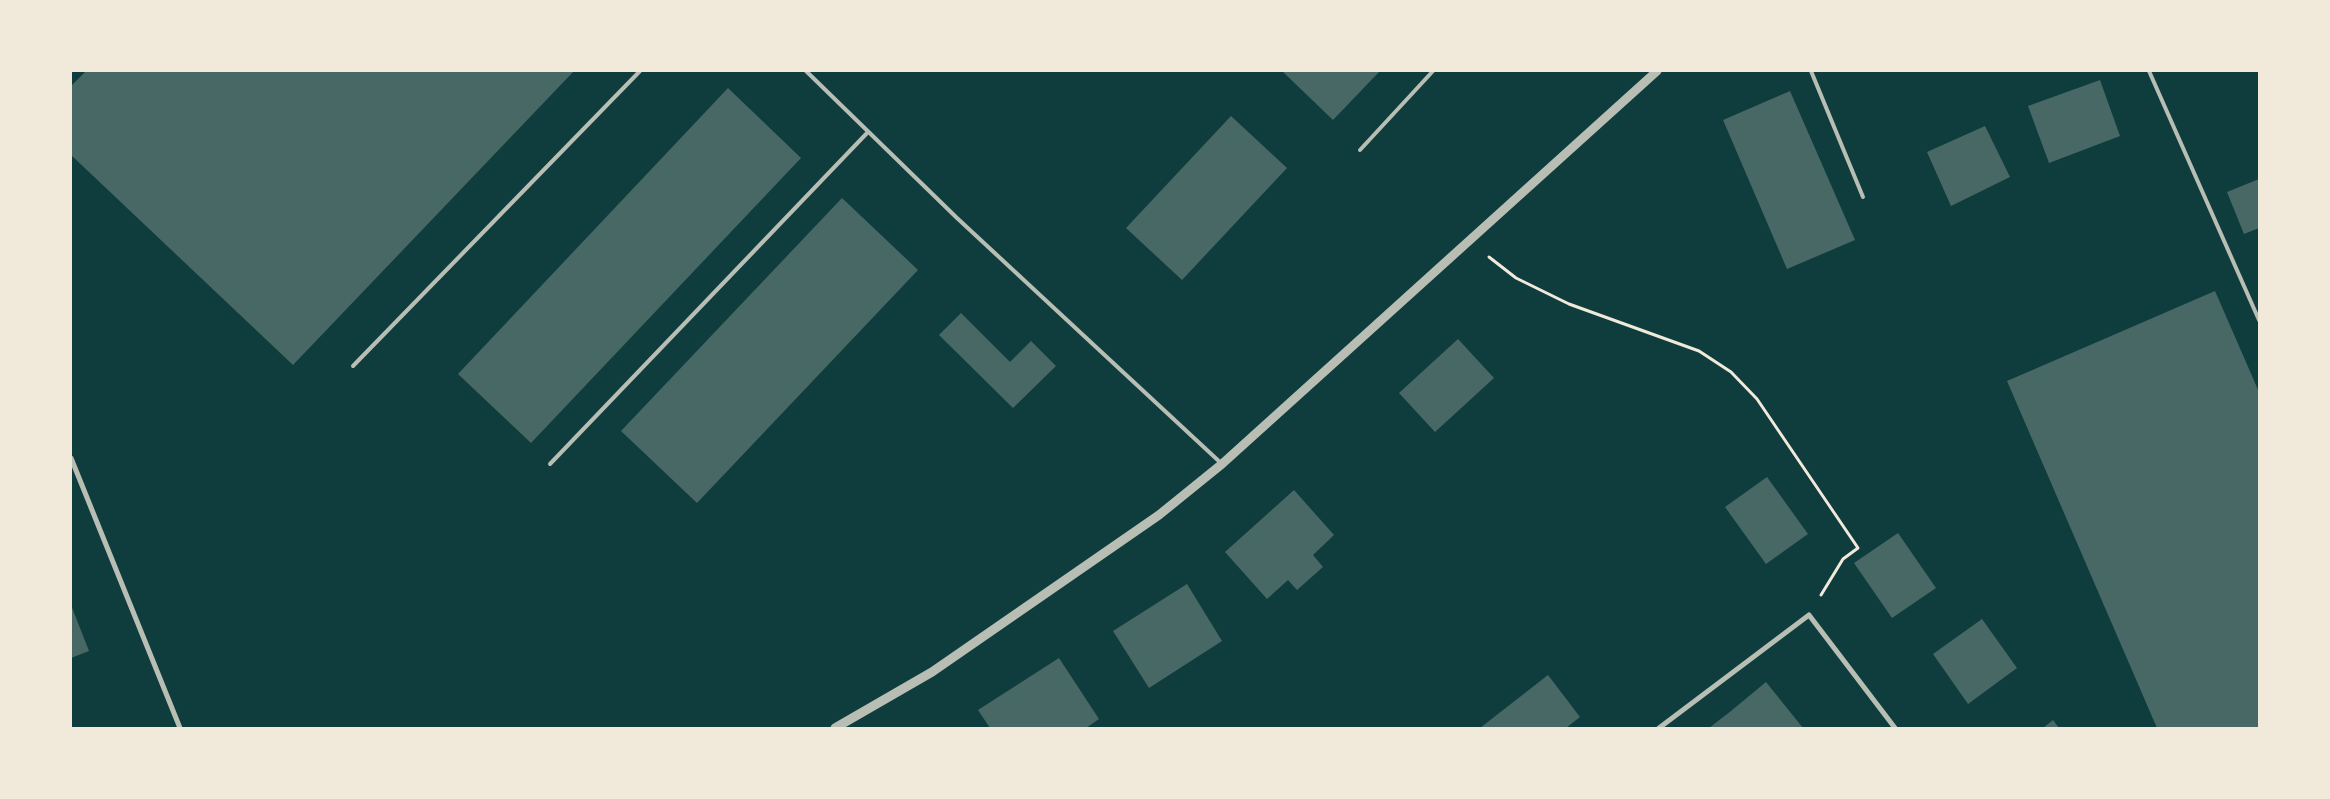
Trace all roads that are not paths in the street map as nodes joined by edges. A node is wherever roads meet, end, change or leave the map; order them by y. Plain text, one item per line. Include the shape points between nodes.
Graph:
1 (640, 71) edge
2 (806, 71) edge
3 (1433, 71) edge
4 (1657, 71) edge
5 (1811, 71) edge
6 (2149, 71) edge
7 (868, 132) junction
8 (1360, 150) dead end
9 (1863, 197) dead end
10 (2259, 320) edge
11 (353, 366) dead end
12 (71, 458) edge
13 (550, 464) dead end
14 (1222, 464) junction
15 (180, 728) edge
16 (835, 728) edge
17 (1659, 728) edge
18 (1895, 728) edge

1 - 11 lane
2 - 7 lane
3 - 8 lane
4 - 14 street
5 - 9 lane
6 - 10 lane
7 - 13 lane
7 - 14 lane
12 - 15 street
14 - 16 street via 1158,515 1013,617 932,672
17 - 18 street via 1809,615

